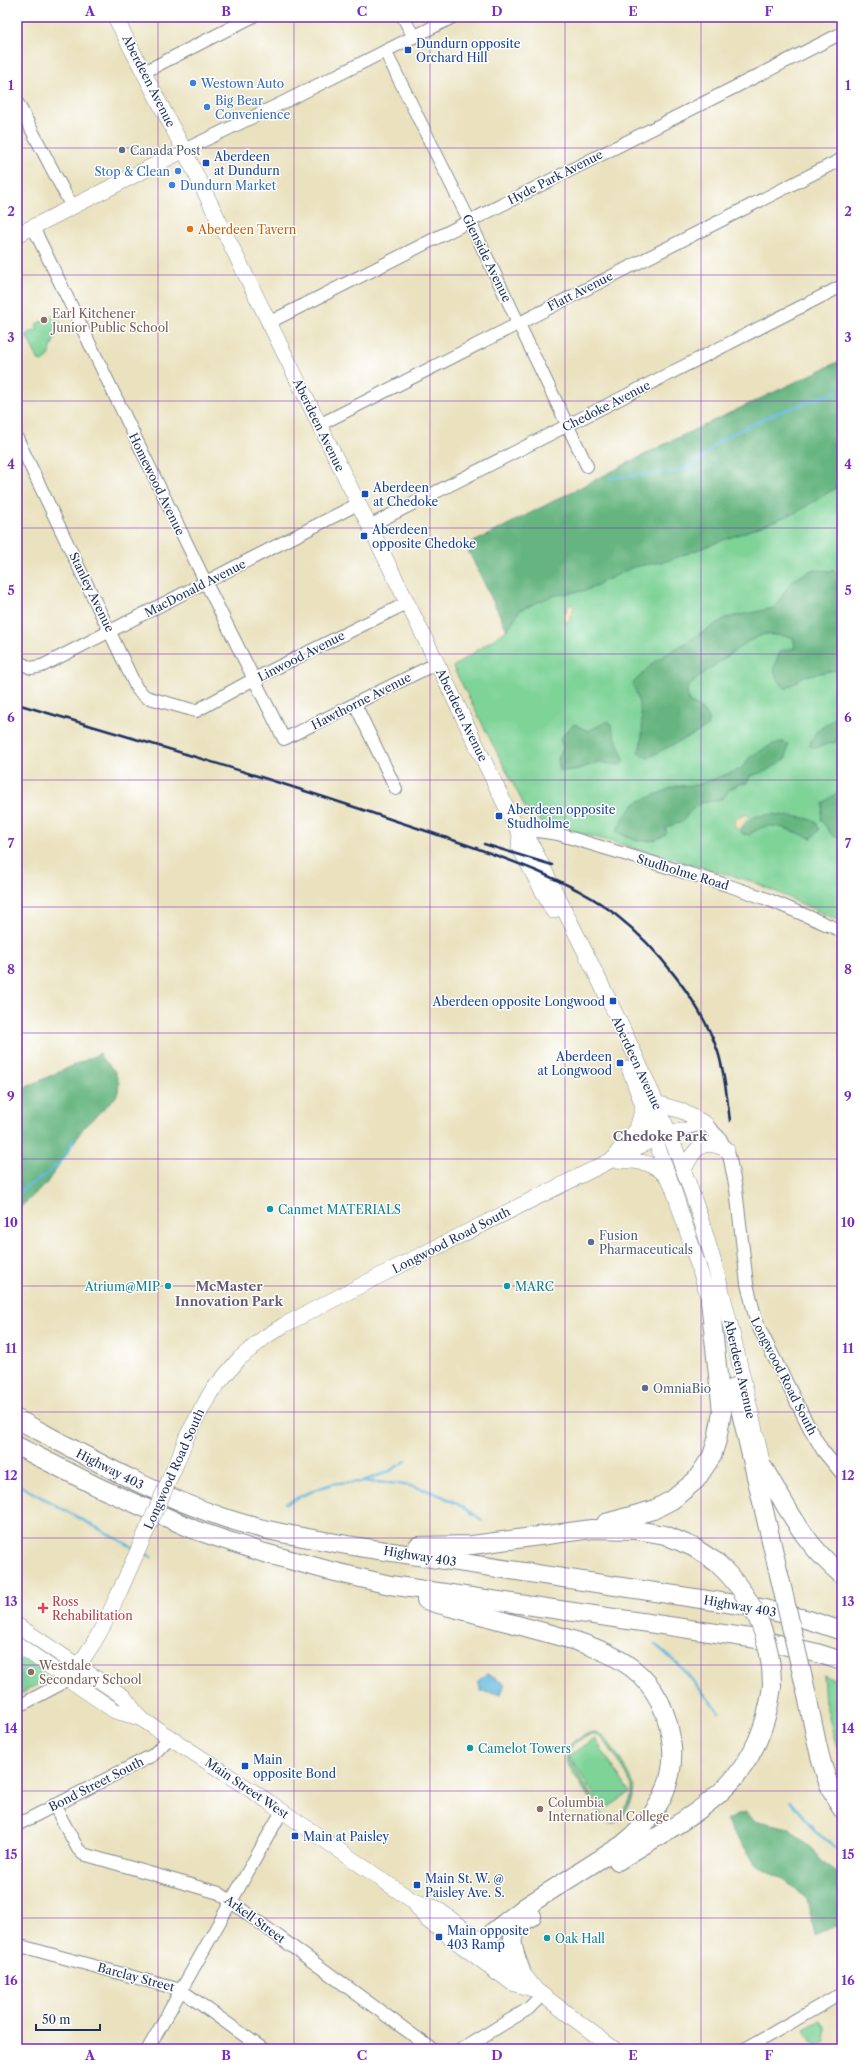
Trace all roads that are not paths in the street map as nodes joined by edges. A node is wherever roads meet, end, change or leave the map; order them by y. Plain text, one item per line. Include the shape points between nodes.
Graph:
1 (115, 17) edge
2 (252, 17) edge
3 (403, 17) edge
4 (453, 17) edge
5 (842, 33) edge
6 (414, 37) junction
7 (385, 51) junction
8 (144, 72) junction
9 (17, 102) edge
10 (184, 150) junction
11 (842, 159) edge
12 (72, 207) junction
13 (469, 220) junction
14 (33, 227) junction
15 (17, 235) edge
16 (842, 286) edge
17 (268, 323) junction
18 (518, 323) junction
19 (319, 424) junction
20 (567, 424) junction
21 (17, 438) edge
22 (587, 466) dead end
23 (358, 504) junction
24 (369, 526) junction
25 (206, 583) junction
26 (408, 603) junction
27 (111, 632) junction
28 (17, 661) edge
29 (437, 663) junction
30 (254, 679) junction
31 (355, 704) junction
32 (196, 711) joint
33 (284, 739) joint
34 (396, 789) dead end
35 (520, 834) junction
36 (842, 931) edge
37 (649, 1105) junction
38 (706, 1124) junction
39 (662, 1135) junction
40 (727, 1150) junction
41 (611, 1160) junction
42 (684, 1170) junction
43 (673, 1188) junction
44 (710, 1301) junction
45 (735, 1387) joint
46 (17, 1419) edge
47 (17, 1446) edge
48 (764, 1468) junction
49 (842, 1474) edge
50 (592, 1529) junction
51 (359, 1547) junction
52 (842, 1575) edge
53 (786, 1584) junction
54 (390, 1585) junction
55 (17, 1625) edge
56 (699, 1629) junction
57 (842, 1631) edge
58 (17, 1644) edge
59 (842, 1661) edge
60 (78, 1666) junction
61 (842, 1672) edge
62 (67, 1678) junction
63 (810, 1690) junction
64 (17, 1707) edge
65 (140, 1718) junction
66 (170, 1737) junction
67 (842, 1791) edge
68 (54, 1805) junction
69 (842, 1809) edge
70 (282, 1811) junction
71 (17, 1825) edge
72 (413, 1901) junction
73 (230, 1902) junction
74 (484, 1944) junction
75 (17, 1945) edge
76 (496, 1971) junction
77 (521, 1971) junction
78 (181, 1990) junction
79 (539, 1993) junction
80 (842, 1993) edge
81 (148, 2049) edge
82 (263, 2049) edge
83 (432, 2049) edge
84 (462, 2049) edge
85 (614, 2049) edge
86 (745, 2049) edge

1 - 8 main road, Aberdeen Avenue
2 - 8 street
3 - 6 street
4 - 6 street
5 - 13 street, Hyde Park Avenue
6 - 7 street
7 - 10 street
7 - 13 street, Glenside Avenue
8 - 10 main road, Aberdeen Avenue
9 - 12 street
10 - 12 main road
10 - 17 main road, Aberdeen Avenue
11 - 18 street, Flatt Avenue
12 - 14 main road
13 - 17 street, Hyde Park Avenue
13 - 18 street, Glenside Avenue
14 - 15 main road
14 - 25 street, Homewood Avenue
16 - 20 street, Chedoke Avenue
17 - 19 main road, Aberdeen Avenue
18 - 19 street, Flatt Avenue
18 - 20 street, Glenside Avenue
19 - 23 main road, Aberdeen Avenue
20 - 22 street, Glenside Avenue
20 - 24 street, Chedoke Avenue
21 - 27 street, Stanley Avenue
23 - 24 main road, Aberdeen Avenue
23 - 25 street, MacDonald Avenue
24 - 26 main road, Aberdeen Avenue
25 - 27 street, MacDonald Avenue
25 - 30 street, Homewood Avenue
26 - 29 main road, Aberdeen Avenue
26 - 30 street, Linwood Avenue
27 - 28 street, MacDonald Avenue via 42,666 31,668
27 - 32 street, Stanley Avenue via 141,694
29 - 31 street, Hawthorne Avenue
29 - 35 main road, Aberdeen Avenue
30 - 32 street, Linwood Avenue
30 - 33 street, Homewood Avenue
31 - 33 street, Hawthorne Avenue
31 - 34 street
35 - 36 street, Studholme Road via 538,831 558,834 668,867 767,899
35 - 37 main road, Aberdeen Avenue via 519,847
37 - 38 main road via 682,1111
37 - 39 main road, Aberdeen Avenue
37 - 41 main road via 637,1129
38 - 39 street, Longwood Road South
38 - 40 street, Longwood Road South via 720,1138
39 - 41 main road, Longwood Road South
39 - 42 main road, Aberdeen Avenue
39 - 43 main road, Aberdeen Avenue
40 - 42 main road via 717,1145 700,1147 691,1154
40 - 49 street, Longwood Road South via 736,1189 746,1284 753,1315 799,1410 819,1444
41 - 43 main road via 646,1162 658,1169
41 - 60 main road, Longwood Road South, bridge via 324,1304 264,1337 239,1359 211,1392 187,1436 105,1625
42 - 48 main road, Aberdeen Avenue via 718,1277
43 - 44 main road, Aberdeen Avenue
44 - 45 main road, Aberdeen Avenue
44 - 50 highway via 722,1412 712,1456 696,1480 672,1500 653,1510 606,1522
45 - 53 highway
46 - 51 highway, Highway 403 via 145,1487 187,1505 237,1522
47 - 54 highway, Highway 403 via 100,1488 195,1530 294,1562
48 - 52 highway via 805,1538
48 - 53 highway
50 - 51 highway via 472,1545
50 - 77 highway, bridge via 636,1530 665,1535 692,1547 716,1562 745,1593 762,1624 771,1657 772,1686 763,1731 750,1757 723,1792 522,1923 512,1938 514,1953
51 - 57 highway, Highway 403 via 760,1608
53 - 63 highway
54 - 56 highway, Highway 403
54 - 74 highway via 431,1602 580,1641 611,1654 640,1674 650,1686 666,1717 672,1751 671,1769 660,1804 650,1820 622,1845 525,1907 494,1931
55 - 60 main road, Main Street West
56 - 59 highway, Highway 403 via 757,1639
56 - 61 highway
58 - 62 main road, Main Street West
60 - 62 main road, Longwood Road South
60 - 65 main road, Main Street West via 124,1697
62 - 64 street, Longwood Road South via 59,1685
62 - 65 main road, Main Street West via 115,1711
63 - 67 highway
63 - 69 highway via 825,1774 836,1802
65 - 66 main road, Main Street West
66 - 68 street, Bond Street South via 153,1755
66 - 70 main road, Main Street West
68 - 71 street, Bond Street South
68 - 73 street, Arkell Street via 78,1850 83,1854 219,1893
70 - 72 main road, Main Street West
70 - 73 street
72 - 74 main road, Main Street West via 436,1908
72 - 76 main road, Main Street West via 427,1920
73 - 78 street
73 - 83 street, Arkell Street
74 - 76 highway
74 - 77 main road, Main Street West
75 - 78 street, Barclay Street
76 - 79 main road, Main Street West via 512,1983
77 - 79 main road, Main Street West
78 - 81 street
78 - 82 street, Barclay Street
79 - 84 street via 528,2009
79 - 85 main road, Main Street West
80 - 86 street

